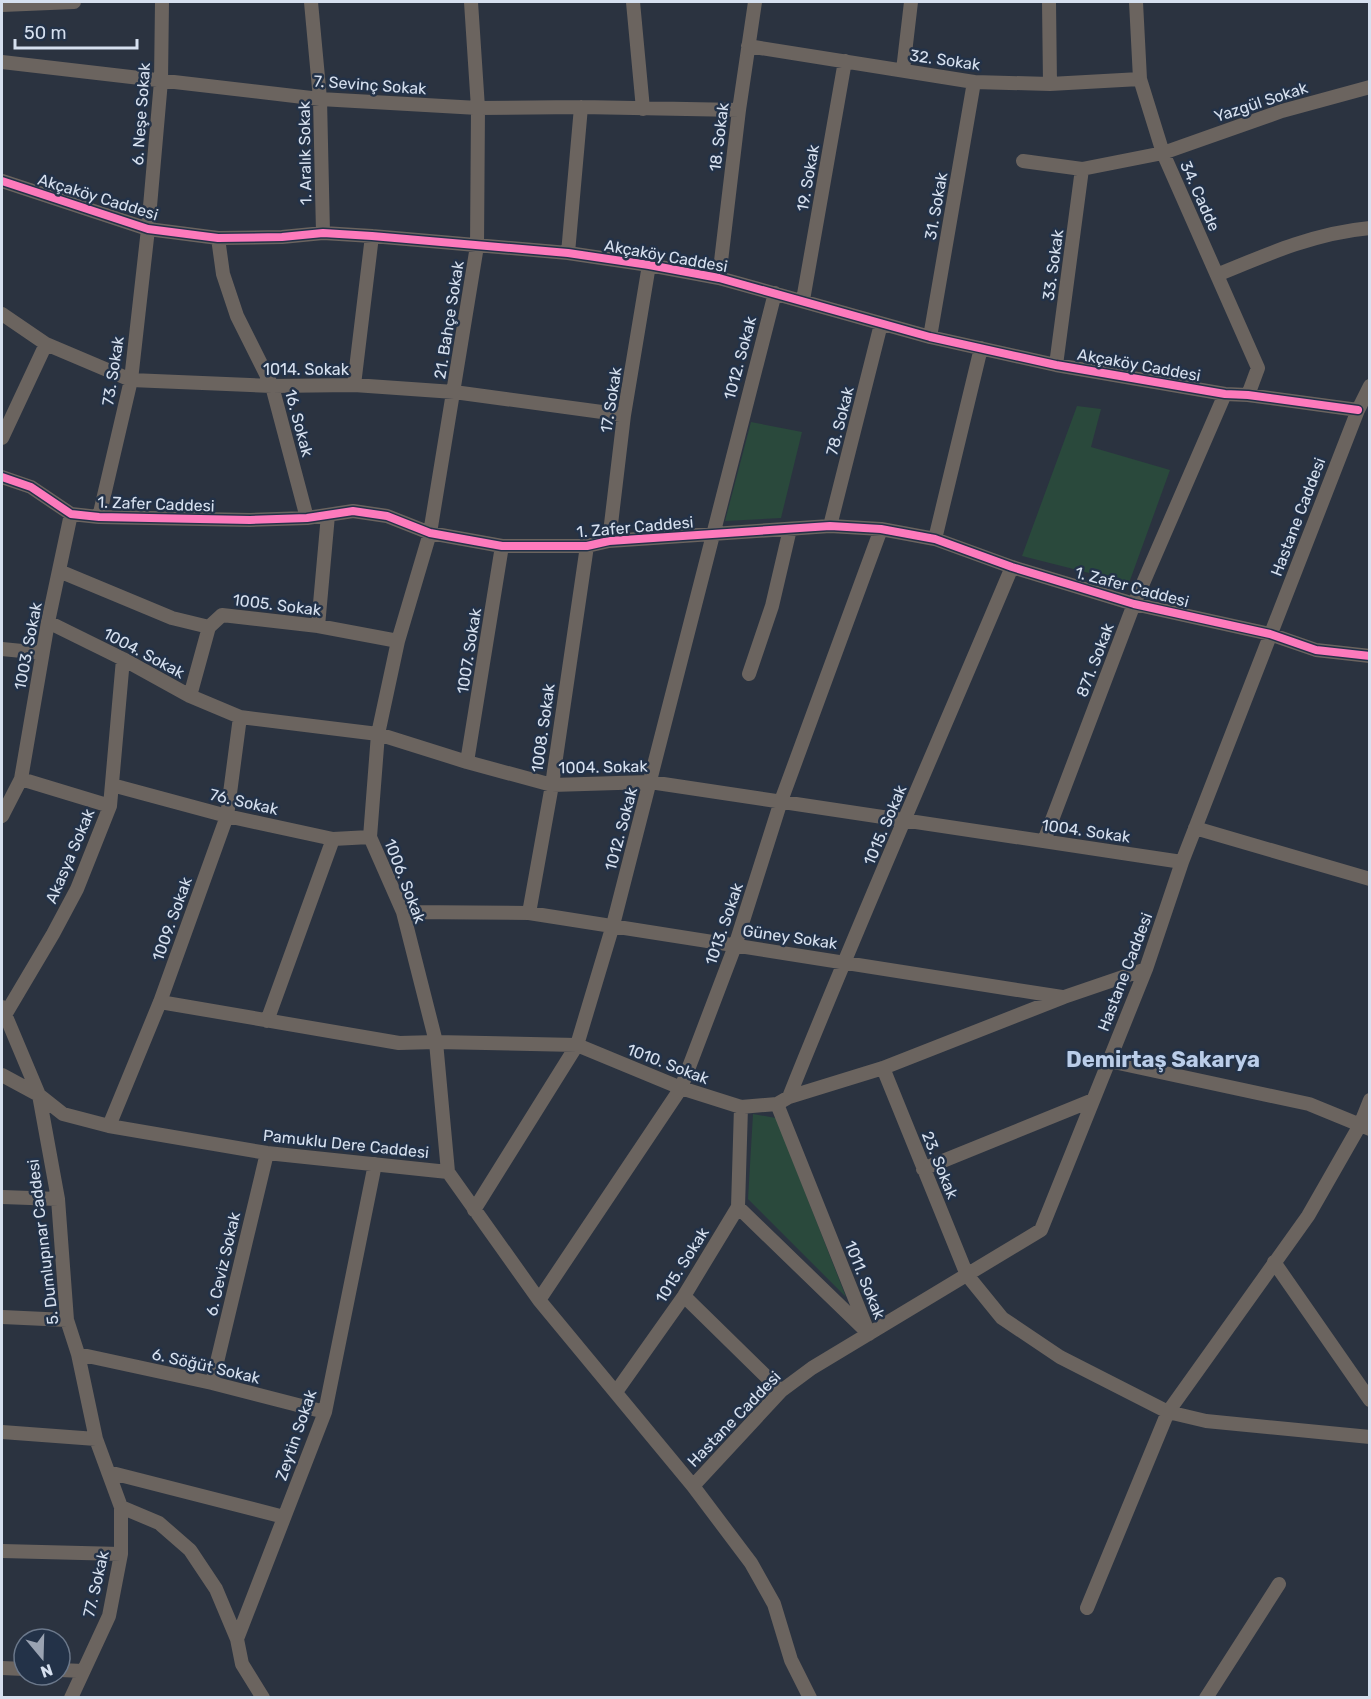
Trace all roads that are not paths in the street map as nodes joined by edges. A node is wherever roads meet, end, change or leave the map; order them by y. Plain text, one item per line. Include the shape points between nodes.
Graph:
1 (74, 2) edge
2 (162, 2) edge
3 (311, 2) edge
4 (471, 2) edge
5 (633, 2) edge
6 (755, 2) edge
7 (911, 2) edge
8 (1048, 2) edge
9 (1136, 2) edge
10 (2, 5) edge
11 (748, 46) junction
12 (2, 62) edge
13 (845, 62) junction
14 (903, 70) junction
15 (1140, 79) junction
16 (161, 81) junction
17 (974, 82) junction
18 (1050, 84) junction
19 (1370, 87) edge
20 (320, 99) junction
21 (581, 107) junction
22 (478, 108) junction
23 (643, 109) junction
24 (739, 110) junction
25 (1164, 153) junction
26 (1023, 161) dead end
27 (1082, 169) junction
28 (2, 181) edge
29 (1370, 228) edge
30 (148, 229) junction
31 (323, 233) junction
32 (372, 236) junction
33 (218, 238) junction
34 (477, 246) junction
35 (568, 253) junction
36 (650, 265) junction
37 (1217, 276) junction
38 (719, 278) junction
39 (775, 292) junction
40 (803, 300) junction
41 (2, 314) edge
42 (881, 324) junction
43 (930, 337) junction
44 (46, 344) junction
45 (981, 348) junction
46 (1056, 365) junction
47 (131, 380) junction
48 (354, 385) junction
49 (273, 386) junction
50 (1368, 391) edge
51 (454, 392) junction
52 (1226, 394) junction
53 (1248, 395) junction
54 (1358, 410) junction
55 (624, 415) junction
56 (2, 438) edge
57 (2, 477) edge
58 (72, 514) junction
59 (328, 515) junction
60 (99, 517) junction
61 (307, 518) junction
62 (830, 526) junction
63 (790, 529) junction
64 (881, 529) junction
65 (430, 533) junction
66 (712, 534) junction
67 (935, 539) junction
68 (609, 541) junction
69 (502, 546) junction
70 (587, 546) junction
71 (1012, 567) junction
72 (59, 570) junction
73 (1134, 604) junction
74 (48, 622) junction
75 (318, 626) junction
76 (209, 627) junction
77 (1270, 634) junction
78 (398, 641) junction
79 (2, 649) edge
80 (42, 653) junction
81 (1370, 656) edge
82 (123, 659) junction
83 (749, 674) dead end
84 (190, 696) junction
85 (240, 717) junction
86 (378, 734) junction
87 (467, 762) junction
88 (21, 779) junction
89 (650, 782) junction
90 (112, 785) junction
91 (552, 785) junction
92 (781, 801) junction
93 (110, 806) junction
94 (2, 816) edge
95 (227, 816) junction
96 (906, 821) junction
97 (1195, 828) junction
98 (370, 837) junction
99 (333, 839) junction
100 (1044, 842) junction
101 (1182, 862) junction
102 (1370, 879) edge
103 (403, 912) junction
104 (529, 913) junction
105 (613, 925) junction
106 (735, 946) junction
107 (843, 962) junction
108 (1146, 969) junction
109 (1064, 998) junction
110 (160, 1002) junction
111 (3, 1011) edge
112 (267, 1021) junction
113 (436, 1042) junction
114 (577, 1045) junction
115 (1109, 1061) junction
116 (883, 1068) junction
117 (2, 1075) edge
118 (681, 1088) junction
119 (39, 1095) junction
120 (783, 1100) junction
121 (1093, 1100) junction
122 (1370, 1100) edge
123 (741, 1107) junction
124 (109, 1126) junction
125 (1365, 1127) edge
126 (267, 1153) junction
127 (375, 1164) junction
128 (923, 1169) junction
129 (448, 1172) junction
130 (2, 1197) edge
131 (58, 1199) junction
132 (738, 1207) junction
133 (474, 1209) junction
134 (1274, 1262) junction
135 (967, 1275) junction
136 (684, 1296) junction
137 (539, 1300) junction
138 (2, 1317) edge
139 (67, 1320) junction
140 (869, 1334) junction
141 (78, 1354) junction
142 (212, 1383) junction
143 (781, 1391) junction
144 (616, 1392) junction
145 (1370, 1400) edge
146 (325, 1412) junction
147 (1167, 1412) junction
148 (2, 1432) edge
149 (1370, 1437) edge
150 (96, 1439) junction
151 (108, 1472) junction
152 (693, 1486) junction
153 (121, 1507) junction
154 (284, 1516) junction
155 (2, 1551) edge
156 (121, 1554) junction
157 (1279, 1584) dead end
158 (1087, 1608) dead end
159 (237, 1639) junction
160 (72, 1671) edge
161 (83, 1671) junction
162 (71, 1698) edge
163 (264, 1698) edge
164 (810, 1698) edge
165 (1206, 1698) edge

1 - 10 street
2 - 16 street, 6. Neşe Sokak
3 - 20 street, 1. Aralık Sokak
4 - 22 street, 21. Bahçe Sokak
5 - 23 street
6 - 11 street, 18. Sokak
7 - 14 street
8 - 18 street
9 - 15 street, 34. Cadde
11 - 13 street, 32. Sokak
11 - 24 street, 18. Sokak
12 - 16 street, 7. Sevinç Sokak
13 - 14 street, 32. Sokak
13 - 40 street, 19. Sokak
14 - 17 street, 32. Sokak
15 - 18 street, 32. Sokak
15 - 25 street, 34. Cadde
16 - 20 street, 7. Sevinç Sokak
16 - 30 street, 6. Neşe Sokak
17 - 18 street, 32. Sokak
17 - 43 street, 31. Sokak
19 - 25 street, Yazgül Sokak via 1282,111
20 - 22 street, 7. Sevinç Sokak
20 - 31 street, 1. Aralık Sokak
21 - 22 street, 7. Sevinç Sokak
21 - 23 street, 7. Sevinç Sokak
21 - 35 street
22 - 34 street, 21. Bahçe Sokak
23 - 24 street, 7. Sevinç Sokak
24 - 38 street, 18. Sokak
25 - 27 street
25 - 37 street, 34. Cadde
26 - 27 street
27 - 46 street, 33. Sokak
28 - 30 street, Akçaköy Caddesi
29 - 37 street via 1344,230 1281,248
30 - 33 street, Akçaköy Caddesi
30 - 47 street, 73. Sokak
31 - 32 street, Akçaköy Caddesi
31 - 33 street, Akçaköy Caddesi
32 - 34 street, Akçaköy Caddesi
32 - 48 street
33 - 49 street, 16. Sokak via 223,273 237,316
34 - 35 street, Akçaköy Caddesi
34 - 51 street, 21. Bahçe Sokak
35 - 36 street, Akçaköy Caddesi
36 - 38 street, Akçaköy Caddesi
36 - 55 street, 17. Sokak
37 - 53 street, 34. Cadde via 1258,368
38 - 39 street, Akçaköy Caddesi
39 - 40 street, Akçaköy Caddesi
39 - 66 street, 1012. Sokak
40 - 42 street, Akçaköy Caddesi
41 - 44 street, 1014. Sokak
42 - 43 street, Akçaköy Caddesi
42 - 62 street, 78. Sokak
43 - 45 street, Akçaköy Caddesi
44 - 47 street, 1014. Sokak
44 - 56 street
45 - 46 street, Akçaköy Caddesi
45 - 67 street
46 - 52 street, Akçaköy Caddesi
47 - 49 street, 1014. Sokak
47 - 60 street, 73. Sokak
48 - 49 street, 1014. Sokak
48 - 51 street, 1014. Sokak
49 - 61 street, 16. Sokak
50 - 54 street, Hastane Caddesi
51 - 55 street, 1014. Sokak
51 - 65 street, 21. Bahçe Sokak
52 - 53 street, Akçaköy Caddesi
52 - 73 street, 871. Sokak
53 - 54 street, Akçaköy Caddesi
54 - 77 street, Hastane Caddesi
55 - 68 street, 17. Sokak
57 - 58 street, 1. Zafer Caddesi via 31,487
58 - 60 street, 1. Zafer Caddesi
58 - 72 street, 1003. Sokak
59 - 61 street, 1. Zafer Caddesi
59 - 65 street, 1. Zafer Caddesi via 353,511 387,516
59 - 75 street
60 - 61 street, 1. Zafer Caddesi
62 - 63 street, 1. Zafer Caddesi
62 - 64 street, 1. Zafer Caddesi
63 - 66 street, 1. Zafer Caddesi
63 - 83 street via 772,606
64 - 67 street, 1. Zafer Caddesi
64 - 92 street, 1013. Sokak
65 - 69 street, 1. Zafer Caddesi
65 - 78 street, 1006. Sokak
66 - 68 street, 1. Zafer Caddesi
66 - 89 street, 1012. Sokak
67 - 71 street, 1. Zafer Caddesi
68 - 70 street, 1. Zafer Caddesi
69 - 70 street, 1. Zafer Caddesi
69 - 87 street, 1007. Sokak
70 - 91 street, 1008. Sokak
71 - 73 street, 1. Zafer Caddesi
71 - 96 street, 1015. Sokak
72 - 74 street, 1003. Sokak
72 - 76 street via 172,618
73 - 77 street, 1. Zafer Caddesi
73 - 100 street, 871. Sokak
74 - 80 street, 1003. Sokak
74 - 82 street, 1004. Sokak
75 - 76 street, 1005. Sokak via 222,615
75 - 78 street, 1005. Sokak
76 - 84 street
77 - 81 street, 1. Zafer Caddesi via 1316,650
77 - 97 street, Hastane Caddesi
78 - 86 street, 1006. Sokak
79 - 80 street
80 - 88 street, 1003. Sokak
82 - 84 street, 1004. Sokak
82 - 90 street, Akasya Sokak
84 - 85 street, 1004. Sokak
85 - 86 street, 1004. Sokak
85 - 95 street, 1009. Sokak
86 - 87 street, 1004. Sokak
86 - 98 street, 1006. Sokak
87 - 91 street, 1004. Sokak
88 - 93 street
88 - 94 street, 1003. Sokak
89 - 91 street, 1004. Sokak
89 - 92 street, 1004. Sokak
89 - 105 street, 1012. Sokak
90 - 93 street, Akasya Sokak
90 - 95 street, 76. Sokak
91 - 104 street, 1008. Sokak
92 - 96 street, 1004. Sokak
92 - 106 street, 1013. Sokak
93 - 111 street, Akasya Sokak via 72,898 43,953
95 - 99 street, 76. Sokak
95 - 110 street, 1009. Sokak
96 - 100 street, 1004. Sokak
96 - 107 street, 1015. Sokak
97 - 101 street, Hastane Caddesi
97 - 102 street
98 - 99 street, 76. Sokak
98 - 103 street, 1006. Sokak
99 - 112 street
100 - 101 street, 1004. Sokak
101 - 108 street, Hastane Caddesi
103 - 104 street, Güney Sokak
103 - 113 street, 1006. Sokak
104 - 105 street, Güney Sokak
105 - 106 street, Güney Sokak
105 - 114 street, 1012. Sokak
106 - 107 street, Güney Sokak
106 - 118 street, 1013. Sokak
107 - 109 street, Güney Sokak
107 - 120 street, 1015. Sokak
108 - 109 street, 1010. Sokak
108 - 115 street, Hastane Caddesi
109 - 116 street, 1010. Sokak
110 - 112 street, 1010. Sokak
110 - 124 street, 1009. Sokak
111 - 119 street, 5. Dumlupınar Caddesi
112 - 113 street, 1010. Sokak via 399,1043
113 - 114 street, 1010. Sokak
113 - 129 street, 1006. Sokak
114 - 118 street, 1010. Sokak
114 - 133 street, 1012. Sokak
115 - 121 street, Hastane Caddesi
115 - 125 street via 1309,1104
116 - 120 street, 1010. Sokak
116 - 128 street, 23. Sokak
117 - 119 street, Pamuklu Dere Caddesi
118 - 123 street, 1010. Sokak
118 - 137 street, 1013. Sokak
119 - 124 street, Pamuklu Dere Caddesi via 63,1114
119 - 131 street, 5. Dumlupınar Caddesi
120 - 123 street, 1010. Sokak
120 - 140 street, 1011. Sokak
121 - 128 street
121 - 135 street, Hastane Caddesi via 1041,1230
122 - 125 street
123 - 132 street, 1015. Sokak
124 - 126 street, Pamuklu Dere Caddesi
125 - 134 street
126 - 127 street, Pamuklu Dere Caddesi
126 - 142 street, 6. Ceviz Sokak
127 - 129 street, Pamuklu Dere Caddesi
127 - 146 street, Zeytin Sokak
128 - 135 street, 23. Sokak
129 - 133 street, Pamuklu Dere Caddesi
130 - 131 street
131 - 139 street, 5. Dumlupınar Caddesi
132 - 136 street, 1015. Sokak
132 - 140 street, 1011. Sokak
133 - 137 street, Pamuklu Dere Caddesi
134 - 145 street
134 - 147 street
135 - 140 street, Hastane Caddesi
135 - 147 street, 23. Sokak via 1002,1318 1060,1357
136 - 143 street
136 - 144 street, 1015. Sokak
137 - 144 street, Pamuklu Dere Caddesi
138 - 139 street
139 - 141 street, 5. Dumlupınar Caddesi
140 - 143 street, Hastane Caddesi
141 - 142 street, 6. Söğüt Sokak
141 - 150 street, 5. Dumlupınar Caddesi
142 - 146 street, 6. Söğüt Sokak
143 - 152 street, Hastane Caddesi
144 - 152 street, Pamuklu Dere Caddesi
146 - 154 street, Zeytin Sokak
147 - 149 street, 23. Sokak via 1206,1421
147 - 158 street
148 - 150 street
150 - 151 street, 5. Dumlupınar Caddesi
151 - 153 street, 5. Dumlupınar Caddesi
151 - 154 street
152 - 164 street, Pamuklu Dere Caddesi via 752,1563 774,1604 791,1660
153 - 156 street, 77. Sokak
153 - 159 street via 159,1523 190,1550 216,1589
154 - 159 street, Zeytin Sokak
155 - 156 street
156 - 161 street, 77. Sokak via 108,1616
157 - 165 street
159 - 163 street via 242,1664
160 - 161 street
161 - 162 street, 77. Sokak

